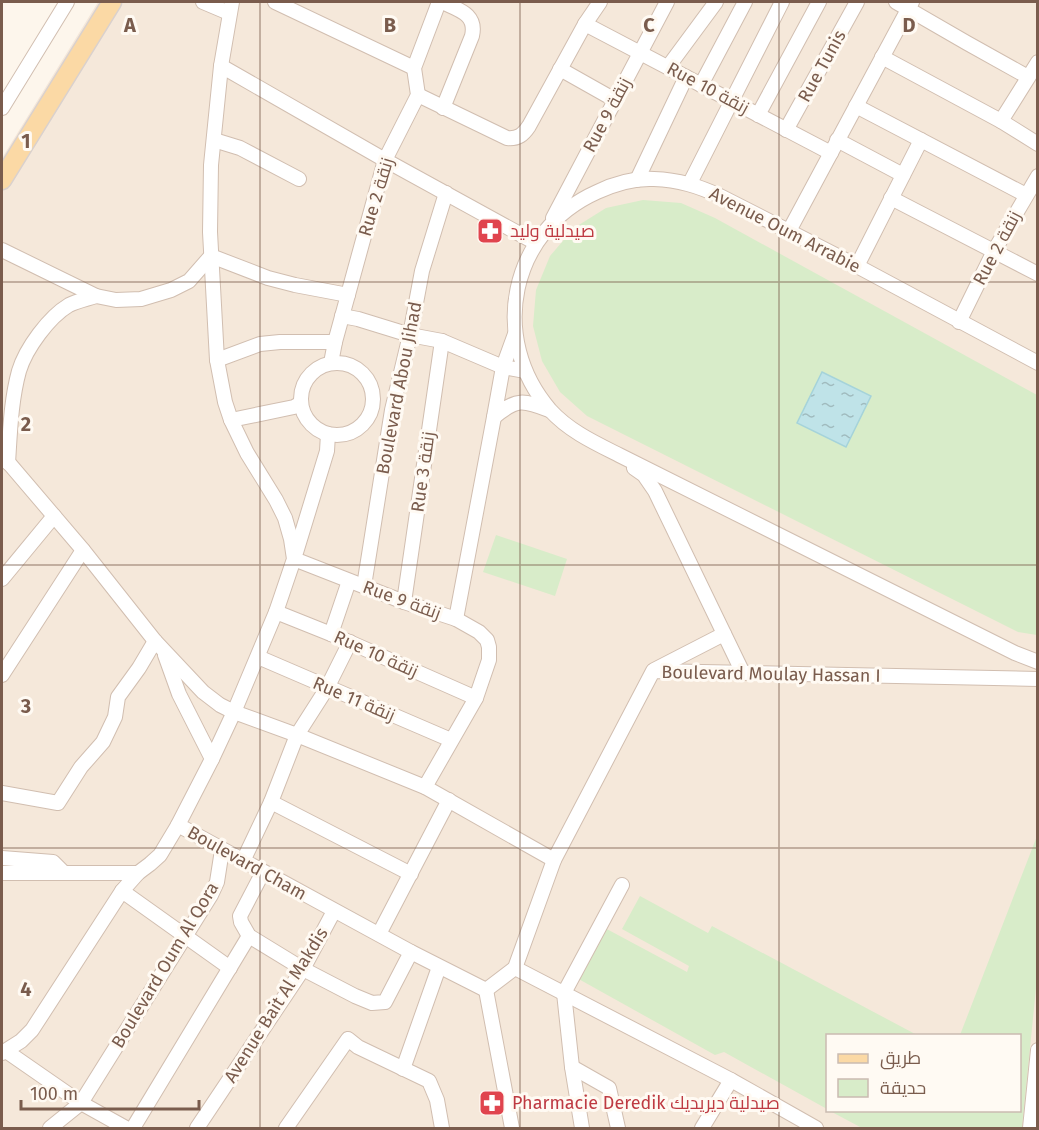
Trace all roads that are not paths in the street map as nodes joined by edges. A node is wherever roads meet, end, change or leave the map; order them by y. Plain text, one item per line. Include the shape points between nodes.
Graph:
1 (67, 2) edge
2 (112, 2) edge
3 (203, 2) edge
4 (275, 2) edge
5 (441, 2) edge
6 (600, 2) edge
7 (667, 2) edge
8 (716, 2) edge
9 (745, 2) edge
10 (782, 2) edge
11 (819, 2) edge
12 (857, 2) edge
13 (905, 4) edge
14 (230, 7) edge
15 (585, 24) junction
16 (640, 52) junction
17 (882, 57) junction
18 (1038, 62) edge
19 (221, 66) junction
20 (414, 68) junction
21 (668, 68) junction
22 (560, 69) junction
23 (686, 77) junction
24 (1028, 77) junction
25 (700, 85) junction
26 (418, 95) junction
27 (615, 100) junction
28 (731, 101) junction
29 (856, 105) junction
30 (2, 108) edge
31 (443, 108) junction
32 (758, 115) junction
33 (1001, 122) junction
34 (786, 130) junction
35 (214, 140) junction
36 (921, 140) junction
37 (1038, 144) edge
38 (834, 147) junction
39 (385, 160) junction
40 (903, 175) junction
41 (1038, 176) edge
42 (299, 179) dead end
43 (2, 180) edge
44 (637, 180) junction
45 (690, 183) junction
46 (446, 193) junction
47 (1026, 195) junction
48 (891, 198) junction
49 (548, 227) junction
50 (789, 231) junction
51 (535, 245) junction
52 (2, 250) edge
53 (994, 251) junction
54 (211, 256) junction
55 (857, 266) junction
56 (1038, 274) edge
57 (348, 295) junction
58 (96, 296) junction
59 (342, 316) junction
60 (959, 322) junction
61 (515, 332) junction
62 (410, 334) junction
63 (442, 341) junction
64 (335, 342) junction
65 (217, 360) junction
66 (331, 363) junction
67 (1038, 363) edge
68 (503, 366) junction
69 (525, 371) junction
70 (301, 403) junction
71 (373, 407) junction
72 (392, 410) junction
73 (552, 412) junction
74 (494, 417) junction
75 (231, 420) junction
76 (328, 434) junction
77 (619, 455) junction
78 (5, 459) edge
79 (54, 516) junction
80 (83, 550) junction
81 (294, 559) junction
82 (2, 579) edge
83 (349, 581) junction
84 (364, 586) junction
85 (404, 602) junction
86 (276, 612) junction
87 (456, 619) junction
88 (331, 634) junction
89 (724, 634) junction
90 (350, 642) junction
91 (159, 644) junction
92 (258, 657) junction
93 (1038, 662) edge
94 (653, 671) junction
95 (743, 673) junction
96 (2, 675) edge
97 (1038, 679) edge
98 (327, 688) junction
99 (476, 698) junction
100 (234, 712) junction
101 (297, 735) junction
102 (451, 740) junction
103 (212, 759) junction
104 (425, 787) junction
105 (2, 793) edge
106 (449, 800) junction
107 (271, 802) junction
108 (178, 825) junction
109 (222, 850) junction
110 (2, 858) edge
111 (554, 860) junction
112 (243, 861) junction
113 (263, 872) junction
114 (2, 873) edge
115 (64, 873) junction
116 (138, 873) junction
117 (411, 874) junction
118 (622, 885) dead end
119 (122, 891) junction
120 (334, 911) junction
121 (379, 934) junction
122 (185, 936) junction
123 (249, 936) junction
124 (411, 952) junction
125 (439, 967) junction
126 (230, 968) junction
127 (515, 968) junction
128 (303, 969) junction
129 (486, 990) junction
130 (564, 993) junction
131 (1038, 1050) edge
132 (4, 1052) edge
133 (572, 1067) junction
134 (403, 1070) junction
135 (731, 1080) junction
136 (1035, 1091) edge
137 (81, 1103) junction
138 (50, 1128) edge
139 (126, 1128) edge
140 (133, 1128) edge
141 (197, 1128) edge
142 (286, 1128) edge
143 (442, 1128) edge
144 (512, 1128) edge
145 (582, 1128) edge
146 (618, 1128) edge
147 (702, 1128) edge
148 (816, 1128) edge
149 (1030, 1128) edge

1 - 30 street
2 - 43 main road
3 - 14 street
4 - 20 street
5 - 20 street
5 - 31 street via 464,12 474,28
6 - 15 street
7 - 16 street, Rue 9 زنقة
8 - 21 street
9 - 25 street
10 - 28 street
11 - 32 street
12 - 34 street, Rue Tunis
13 - 17 street
13 - 24 street
14 - 19 street
15 - 16 street, Rue 10 زنقة
15 - 22 street
16 - 21 street, Rue 10 زنقة
16 - 27 street, Rue 9 زنقة
17 - 29 street
17 - 33 street
18 - 24 street
19 - 35 street
19 - 39 street
20 - 26 street
21 - 23 street, Rue 10 زنقة
22 - 27 street
22 - 31 street via 520,137 507,138
23 - 25 street, Rue 10 زنقة
23 - 44 street
24 - 33 street
25 - 28 street, Rue 10 زنقة
26 - 31 street
26 - 39 street, Rue 2 زنقة
27 - 49 street, Rue 9 زنقة
28 - 32 street, Rue 10 زنقة
28 - 45 street
29 - 36 street
29 - 38 street
32 - 34 street, Rue 10 زنقة
33 - 37 street
34 - 38 street, Rue 10 زنقة
35 - 42 street via 240,148
35 - 54 street
36 - 40 street
36 - 47 street
38 - 40 street, Rue 10 زنقة
38 - 50 street
39 - 46 street
39 - 57 street, Rue 2 زنقة
40 - 48 street
41 - 47 street, Rue 2 زنقة
44 - 45 street, Avenue Oum Arrabie
44 - 49 street, Avenue Oum Arrabie via 584,197
45 - 50 street, Avenue Oum Arrabie
46 - 51 street
46 - 62 street, Boulevard Abou Jihad via 422,272
47 - 53 street, Rue 2 زنقة
48 - 53 street
48 - 55 street
49 - 51 street, Avenue Oum Arrabie
50 - 55 street, Avenue Oum Arrabie
51 - 61 street, Avenue Oum Arrabie via 518,288
52 - 58 street
53 - 56 street
53 - 60 street, Rue 2 زنقة
54 - 57 street via 277,280
54 - 58 street via 189,280 171,290 141,299
54 - 65 street
55 - 60 street, Avenue Oum Arrabie
57 - 59 street, Rue 2 زنقة
58 - 78 street via 70,305 51,319 35,339 20,369
59 - 62 street
59 - 64 street, Rue 2 زنقة
60 - 67 street, Avenue Oum Arrabie
61 - 68 street
61 - 69 street
62 - 63 street
62 - 72 street, Boulevard Abou Jihad
63 - 68 street
63 - 85 street, Rue 3 زنقة
64 - 65 street via 260,344
64 - 66 street, Rue 2 زنقة
65 - 75 street
66 - 70 street via 321,366 305,382
66 - 71 street via 360,370 372,387
68 - 69 street
68 - 74 street
69 - 73 street
70 - 75 street
70 - 76 street via 310,423
71 - 72 street
71 - 76 street via 369,418 351,433
72 - 84 street, Boulevard Abou Jihad
73 - 74 street via 519,402
73 - 77 street via 568,427
74 - 87 street
75 - 81 street via 285,518
76 - 81 street, Boulevard Cham via 327,451
77 - 89 street via 644,475 655,491
77 - 93 street
78 - 79 street
79 - 80 street
79 - 82 street
80 - 91 street
80 - 96 street
81 - 83 street, Rue 9 زنقة
81 - 86 street, Boulevard Cham
83 - 84 street, Rue 9 زنقة
83 - 88 street
84 - 85 street, Rue 9 زنقة
85 - 87 street, Rue 9 زنقة
86 - 88 street, Rue 10 زنقة
86 - 92 street, Boulevard Cham
87 - 99 street, Rue 9 زنقة via 479,632 489,647 489,660
88 - 90 street, Rue 10 زنقة
89 - 94 street
89 - 95 street
90 - 98 street
90 - 99 street, Rue 10 زنقة
91 - 100 street via 202,692
91 - 103 street via 178,694
91 - 105 street via 118,697 115,717 103,742 58,803
92 - 98 street, Rue 11 زنقة
92 - 100 street, Boulevard Cham
94 - 95 street, Boulevard Moulay Hassan I
94 - 111 street, Boulevard Moulay Hassan I
95 - 97 street, Boulevard Moulay Hassan I
98 - 101 street
98 - 102 street, Rue 11 زنقة
99 - 102 street
100 - 101 street
100 - 103 street, Boulevard Cham
101 - 104 street
101 - 107 street
102 - 104 street
103 - 108 street, Boulevard Cham
104 - 106 street
106 - 111 street
106 - 117 street
107 - 112 street
107 - 117 street
108 - 109 street, Boulevard Cham
108 - 116 street via 160,855
109 - 112 street, Boulevard Cham
109 - 122 street, Boulevard Oum Al Qora via 217,882
110 - 115 street via 53,862
111 - 127 street, Boulevard Moulay Hassan I
112 - 113 street, Boulevard Cham
113 - 120 street, Boulevard Cham
113 - 123 street via 240,916
114 - 115 street
115 - 116 street
116 - 119 street
117 - 121 street
118 - 130 street
119 - 122 street
119 - 132 street via 32,1030
120 - 121 street, Boulevard Cham
120 - 128 street, Avenue Bait Al Makdis
121 - 124 street, Boulevard Cham
122 - 126 street
122 - 137 street, Boulevard Oum Al Qora
123 - 126 street
123 - 128 street
124 - 125 street, Boulevard Cham
124 - 128 street via 385,1002 372,1003
125 - 129 street, Boulevard Cham
125 - 134 street
126 - 140 street
127 - 129 street
127 - 130 street
128 - 141 street, Avenue Bait Al Makdis
129 - 144 street
130 - 133 street
130 - 135 street
131 - 136 street
132 - 137 street
133 - 145 street
133 - 146 street via 609,1088
134 - 142 street via 348,1039
134 - 143 street via 429,1081
135 - 147 street
135 - 148 street
136 - 149 street
137 - 138 street, Boulevard Oum Al Qora
137 - 139 street

